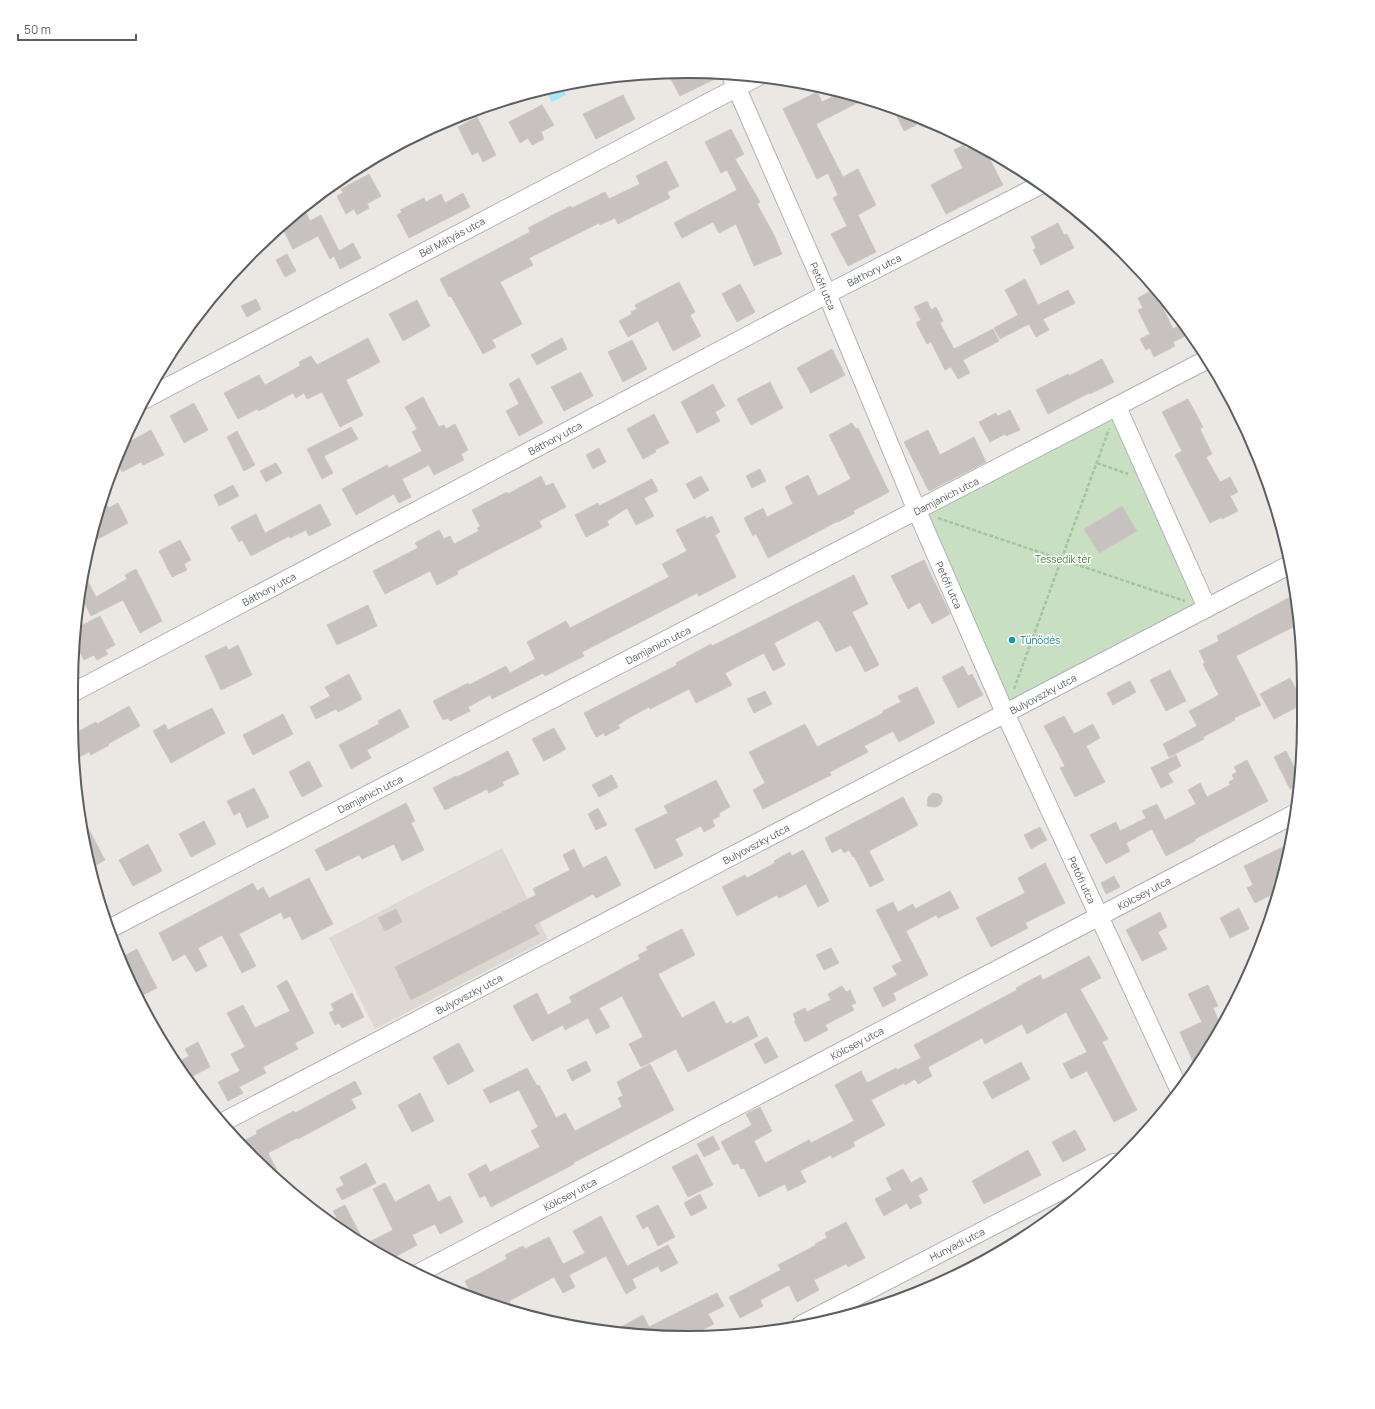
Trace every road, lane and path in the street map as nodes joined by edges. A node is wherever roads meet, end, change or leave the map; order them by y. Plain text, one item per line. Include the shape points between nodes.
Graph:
1 (734, 81) edge
2 (1035, 187) edge
3 (827, 294) junction
4 (1202, 362) edge
5 (154, 394) edge
6 (1117, 408) junction
7 (1097, 463) junction
8 (1128, 474) dead end
9 (917, 511) junction
10 (1061, 560) junction
11 (1285, 567) edge
12 (1206, 608) junction
13 (78, 690) edge
14 (1006, 713) junction
15 (1289, 818) edge
16 (1099, 917) junction
17 (114, 927) edge
18 (1177, 1085) edge
19 (227, 1120) edge
20 (1098, 1171) edge
21 (425, 1271) edge
22 (818, 1316) edge

1 - 3 street, Petőfi utca
1 - 5 street, Bél Mátyás utca
2 - 3 street, Báthory utca
3 - 9 street, Petőfi utca
3 - 13 street, Báthory utca
4 - 6 street, Damjanich utca
6 - 7 path
6 - 9 street, Damjanich utca
6 - 12 street
7 - 8 path
7 - 10 path
9 - 10 path
9 - 14 street, Petőfi utca
9 - 17 street, Damjanich utca
10 - 12 path
10 - 14 path
11 - 12 street, Bulyovszky utca
12 - 14 street, Bulyovszky utca
14 - 16 street, Petőfi utca
14 - 19 street, Bulyovszky utca
15 - 16 street, Kölcsey utca
16 - 18 street, Petőfi utca
16 - 21 street, Kölcsey utca
20 - 22 street, Hunyadi utca

